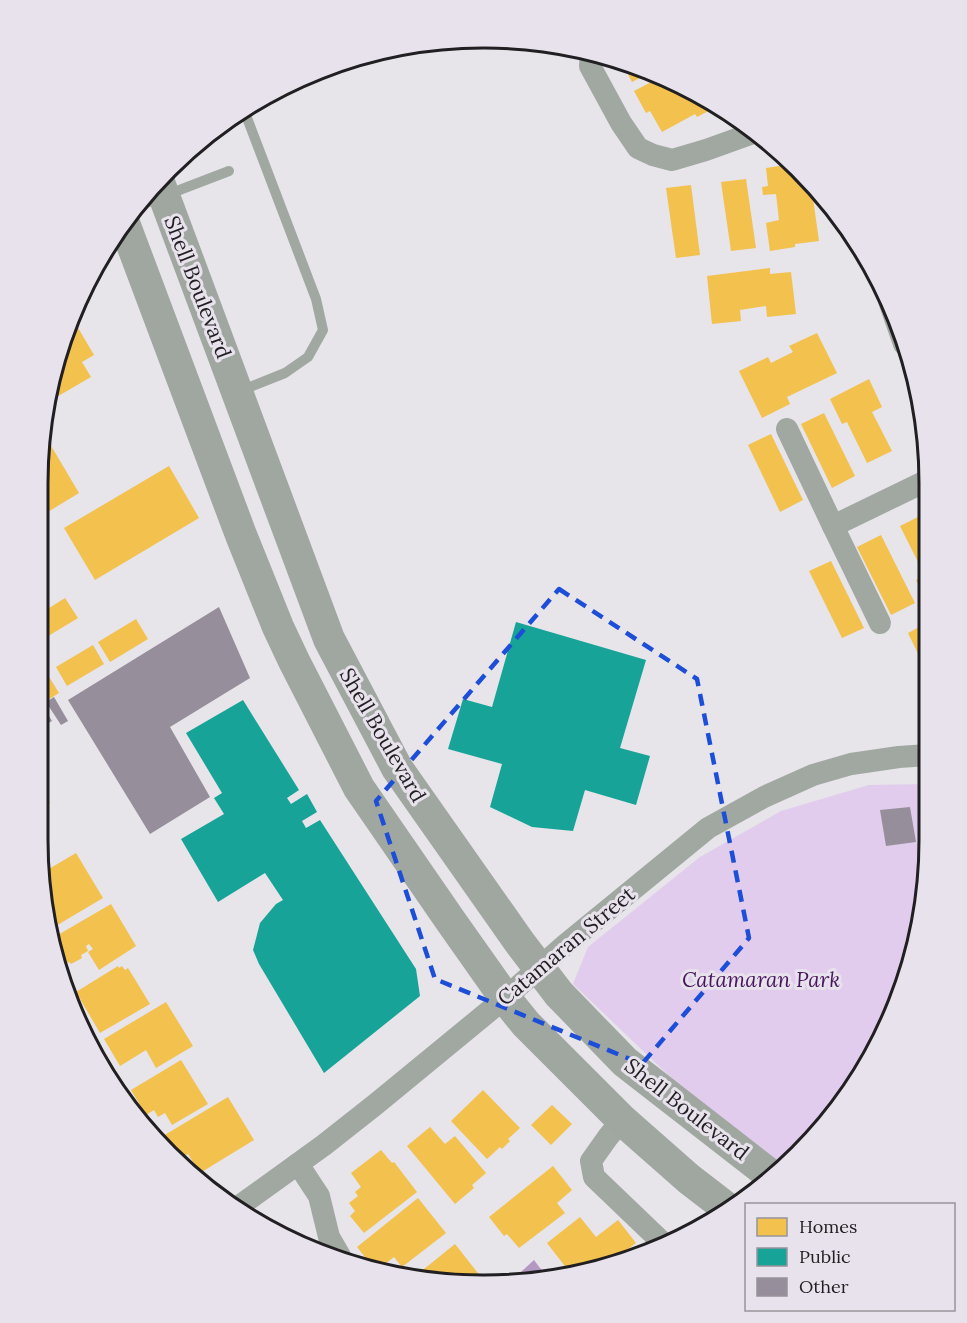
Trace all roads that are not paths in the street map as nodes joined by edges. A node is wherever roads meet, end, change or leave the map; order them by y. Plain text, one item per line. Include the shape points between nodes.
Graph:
1 (590, 62) edge
2 (247, 118) edge
3 (746, 136) edge
4 (229, 171) dead end
5 (156, 195) edge
6 (157, 195) edge
7 (128, 233) edge
8 (237, 392) junction
9 (787, 429) dead end
10 (919, 485) edge
11 (833, 526) junction
12 (880, 624) dead end
13 (919, 756) edge
14 (540, 969) junction
15 (505, 998) junction
16 (622, 1120) junction
17 (298, 1164) junction
18 (766, 1171) edge
19 (243, 1203) edge
20 (722, 1204) edge
21 (659, 1238) edge
22 (336, 1249) edge

1 - 3 street via 621,123 645,152 672,160
2 - 8 lane via 316,299 323,330 308,357 285,373
4 - 6 lane
5 - 8 main road, Shell Boulevard
7 - 15 main road, Shell Boulevard via 241,535 294,661 359,788
8 - 14 main road, Shell Boulevard via 329,639 397,768
9 - 11 street
10 - 11 street
11 - 12 street
13 - 14 street, Catamaran Street via 851,764 813,775 754,802 708,828
14 - 15 street, Catamaran Street
14 - 18 main road, Shell Boulevard via 625,1062
15 - 16 main road, Shell Boulevard
15 - 17 street, Catamaran Street
16 - 20 main road, Shell Boulevard
16 - 21 street via 591,1161 594,1177
17 - 19 street, Catamaran Street
17 - 22 street via 319,1196

